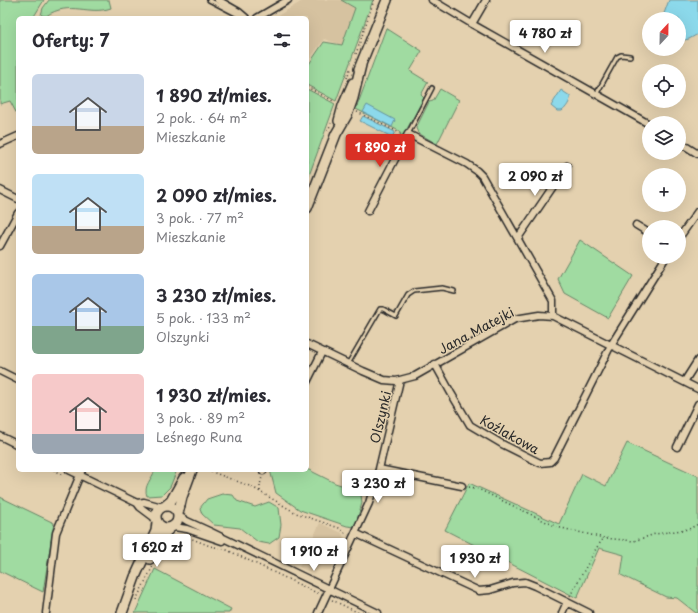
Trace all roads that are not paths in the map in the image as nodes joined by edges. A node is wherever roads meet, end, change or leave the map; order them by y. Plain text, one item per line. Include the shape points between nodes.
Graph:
1 (210, 0) edge
2 (218, 0) edge
3 (288, 0) edge
4 (386, 0) edge
5 (432, 0) edge
6 (486, 0) edge
7 (239, 16) edge
8 (244, 16) edge
9 (260, 16) edge
10 (472, 24) junction
11 (630, 56) dead end
12 (432, 88) dead end
13 (597, 94) junction
14 (642, 120) edge
15 (408, 134) junction
16 (16, 137) edge
17 (0, 144) edge
18 (686, 146) edge
19 (698, 154) edge
20 (567, 166) dead end
21 (0, 190) edge
22 (16, 198) edge
23 (309, 203) edge
24 (368, 211) dead end
25 (698, 211) edge
26 (16, 217) edge
27 (636, 225) dead end
28 (686, 228) edge
29 (642, 229) edge
30 (518, 238) junction
31 (0, 246) edge
32 (662, 264) edge
33 (454, 291) dead end
34 (553, 316) junction
35 (309, 345) edge
36 (610, 345) junction
37 (322, 352) junction
38 (698, 360) edge
39 (348, 364) junction
40 (435, 364) junction
41 (0, 371) edge
42 (309, 378) edge
43 (16, 379) edge
44 (400, 380) junction
45 (684, 382) junction
46 (698, 389) edge
47 (698, 404) edge
48 (0, 436) edge
49 (16, 444) edge
50 (677, 447) dead end
51 (379, 469) junction
52 (190, 472) edge
53 (190, 472) edge
54 (68, 473) edge
55 (81, 473) edge
56 (462, 486) road end
57 (137, 503) junction
58 (164, 507) junction
59 (178, 515) junction
60 (156, 520) junction
61 (171, 528) junction
62 (354, 535) junction
63 (242, 548) junction
64 (329, 590) junction
65 (129, 594) junction
66 (567, 602) junction
67 (46, 613) edge
68 (122, 613) edge
69 (318, 613) edge
70 (378, 613) edge
71 (562, 613) edge
72 (590, 613) edge

1 - 7 lane
2 - 8 street
3 - 9 street
4 - 23 street via 343,106 336,134
5 - 10 street
6 - 10 street
10 - 13 street
11 - 13 lane via 617,57
12 - 15 lane
13 - 14 street
15 - 24 street
15 - 30 street via 477,170
16 - 17 street
18 - 19 street
20 - 30 street
21 - 22 street
25 - 28 street
26 - 31 street
27 - 29 street
30 - 34 street via 553,301
32 - 36 street
33 - 39 lane via 442,288 414,291 396,316 380,309
34 - 36 street, Jana Matejki
34 - 40 street, Jana Matejki via 539,315 515,319
35 - 37 street, Jana Matejki
36 - 40 street, Koźlakowa via 550,462 540,463 470,425
36 - 45 street, Jana Matejki
37 - 39 street, Jana Matejki
37 - 42 street
38 - 45 street
39 - 44 street, Jana Matejki via 384,380
40 - 44 street, Jana Matejki via 415,376
41 - 43 street
44 - 51 street, Olszynki
45 - 46 street, Jana Matejki
47 - 50 street
48 - 49 street
51 - 56 street
51 - 62 street, Olszynki via 369,503
52 - 58 street via 171,501
53 - 59 street
54 - 55 street
55 - 57 street
55 - 67 street via 56,533
57 - 58 street via 144,502
57 - 60 street
58 - 59 street via 172,507
58 - 60 street via 157,512
59 - 61 street via 177,523
59 - 63 street
60 - 61 street via 162,528
60 - 65 street via 156,531
61 - 63 street via 192,530
61 - 65 street via 163,535
62 - 64 street, Olszynki
62 - 66 street via 479,591 525,582
63 - 64 street
64 - 69 street, Olszynki
64 - 70 street
65 - 68 street
66 - 71 street
66 - 72 street

